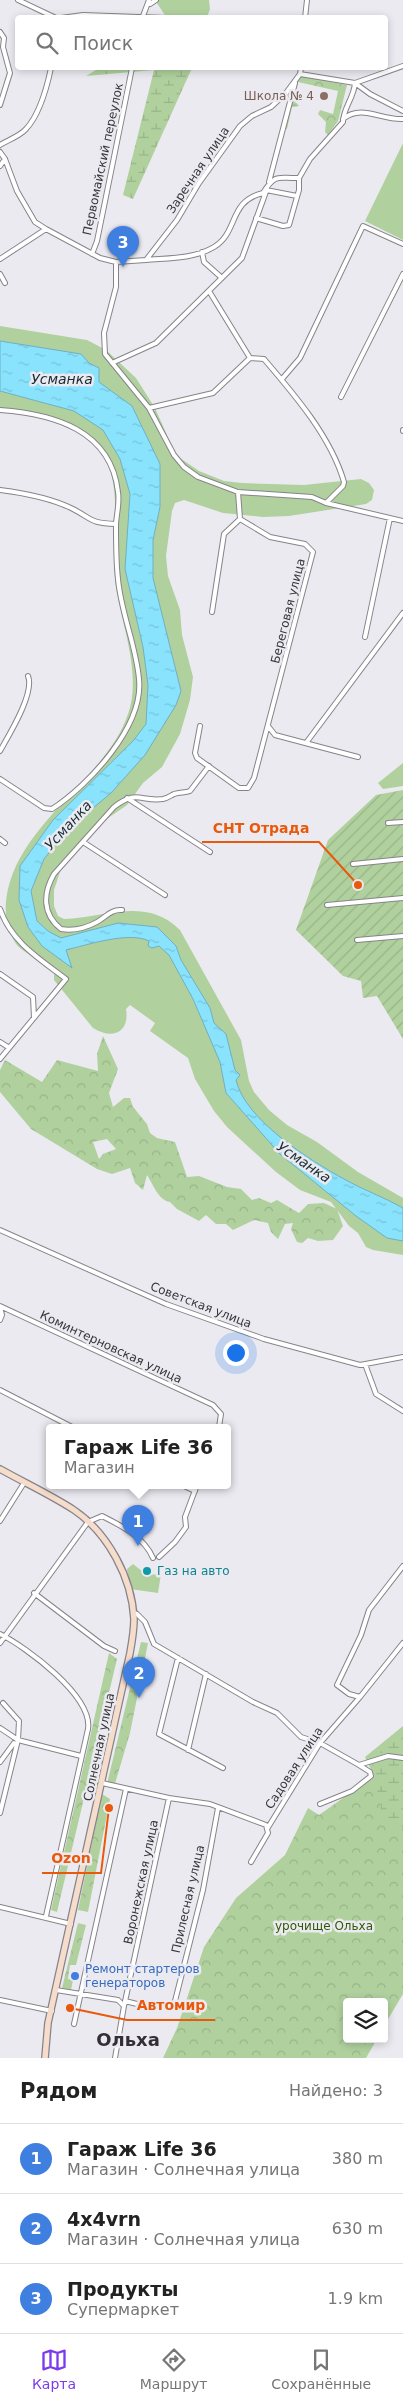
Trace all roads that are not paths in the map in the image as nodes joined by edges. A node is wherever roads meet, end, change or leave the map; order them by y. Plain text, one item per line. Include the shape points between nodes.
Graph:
1 (18, 0) edge
2 (156, 0) edge
3 (307, 0) edge
4 (149, 2) edge
5 (50, 15) edge
6 (78, 15) edge
7 (104, 15) edge
8 (144, 15) edge
9 (305, 15) edge
10 (0, 32) edge
11 (403, 66) edge
12 (50, 70) edge
13 (132, 70) edge
14 (299, 70) edge
15 (300, 74) junction
16 (296, 80) junction
17 (355, 83) junction
18 (0, 105) edge
19 (403, 111) edge
20 (343, 119) junction
21 (403, 119) edge
22 (0, 145) edge
23 (0, 152) edge
24 (5, 159) junction
25 (0, 166) edge
26 (299, 178) junction
27 (269, 183) junction
28 (266, 190) junction
29 (297, 196) junction
30 (256, 218) junction
31 (46, 230) junction
32 (403, 244) edge
33 (202, 252) junction
34 (92, 254) junction
35 (0, 259) edge
36 (146, 260) junction
37 (116, 262) junction
38 (0, 274) edge
39 (403, 274) edge
40 (222, 278) junction
41 (5, 282) dead end
42 (209, 291) junction
43 (250, 358) junction
44 (112, 363) junction
45 (282, 379) junction
46 (341, 397) dead end
47 (149, 408) junction
48 (0, 410) edge
49 (0, 490) edge
50 (238, 492) junction
51 (326, 503) junction
52 (390, 518) junction
53 (240, 519) junction
54 (403, 521) edge
55 (116, 524) junction
56 (212, 612) dead end
57 (403, 613) edge
58 (365, 637) dead end
59 (28, 676) dead end
60 (200, 726) dead end
61 (268, 726) junction
62 (306, 743) junction
63 (0, 751) edge
64 (358, 757) dead end
65 (209, 766) junction
66 (0, 779) edge
67 (127, 798) junction
68 (403, 822) edge
69 (388, 823) dead end
70 (0, 839) edge
71 (5, 842) dead end
72 (83, 842) junction
73 (210, 852) dead end
74 (403, 860) edge
75 (353, 864) dead end
76 (165, 895) dead end
77 (403, 898) edge
78 (327, 905) dead end
79 (0, 909) edge
80 (122, 910) dead end
81 (403, 936) edge
82 (357, 940) dead end
83 (0, 974) edge
84 (34, 1018) junction
85 (0, 1042) edge
86 (8, 1047) junction
87 (0, 1059) edge
88 (0, 1230) edge
89 (0, 1306) edge
90 (0, 1320) edge
91 (403, 1357) edge
92 (365, 1364) junction
93 (0, 1390) edge
94 (403, 1411) edge
95 (66, 1424) edge
96 (219, 1424) edge
97 (0, 1469) edge
98 (24, 1483) junction
99 (191, 1489) edge
100 (195, 1491) joint
101 (0, 1510) edge
102 (4, 1514) junction
103 (0, 1521) edge
104 (88, 1522) junction
105 (158, 1557) dead end
106 (153, 1558) dead end
107 (403, 1566) edge
108 (34, 1593) junction
109 (133, 1612) junction
110 (0, 1634) edge
111 (5, 1636) junction
112 (0, 1643) edge
113 (403, 1643) edge
114 (115, 1651) dead end
115 (178, 1658) junction
116 (206, 1674) junction
117 (360, 1697) junction
118 (3, 1703) dead end
119 (0, 1728) edge
120 (17, 1740) junction
121 (320, 1743) junction
122 (188, 1750) junction
123 (81, 1756) junction
124 (403, 1758) edge
125 (0, 1762) edge
126 (359, 1765) junction
127 (223, 1768) dead end
128 (102, 1783) junction
129 (126, 1789) junction
130 (169, 1798) junction
131 (320, 1804) dead end
132 (218, 1808) junction
133 (0, 1812) edge
134 (267, 1829) junction
135 (251, 1862) dead end
136 (0, 1907) edge
137 (46, 1916) junction
138 (71, 1924) junction
139 (56, 1990) junction
140 (79, 1993) junction
141 (0, 2000) edge
142 (124, 2003) junction
143 (52, 2011) junction
144 (74, 2024) dead end
145 (45, 2058) edge
146 (115, 2058) edge

1 - 5 street
2 - 4 street
3 - 9 street
4 - 8 street
6 - 7 street
10 - 18 street via 10,73
11 - 17 street
12 - 22 street via 32,121 25,130
13 - 34 street, Первомайский переулок
14 - 15 street
15 - 16 street, Заречная улица
15 - 17 street
16 - 27 street, Заречная улица
16 - 36 street, Заречная улица via 271,107 240,126
17 - 19 street
17 - 20 street via 353,97
20 - 21 street via 356,111
20 - 26 street via 310,158
23 - 24 street
24 - 25 street
24 - 31 street via 17,191 36,222
26 - 27 street via 280,176
26 - 29 street
27 - 28 street, Заречная улица
27 - 33 street via 263,193 250,196 243,202 223,240
28 - 29 street
28 - 30 street, Заречная улица
29 - 30 street via 289,225
30 - 40 street, Заречная улица via 242,258
31 - 34 street
31 - 35 street
32 - 45 street via 363,226 300,358
33 - 36 street
33 - 40 street via 204,262
34 - 37 street
36 - 37 street
37 - 44 street via 116,287 104,333 105,354
38 - 41 street
39 - 46 street
40 - 42 street, Заречная улица
42 - 43 street
42 - 44 street, Заречная улица via 156,343
43 - 45 street via 264,359
43 - 47 street via 213,393
44 - 47 street
45 - 51 street via 330,449 342,476 343,486
47 - 50 street via 184,467 198,477
48 - 55 street via 52,419 70,426 100,446 109,458 118,492
49 - 55 street via 26,493 72,509 96,523
50 - 51 street via 312,497
50 - 53 street
51 - 52 street
52 - 54 street
52 - 58 street
53 - 56 street via 224,534
53 - 61 street, Береговая улица via 270,537 306,544 312,552
55 - 66 street via 120,594 140,681 135,711 124,734 90,776 52,809 34,803
57 - 62 street
59 - 63 street via 26,696
60 - 65 street via 195,753
61 - 62 street via 275,735
61 - 65 street via 254,778 248,788 239,788
62 - 64 street
65 - 67 street via 186,793 175,793 162,799
67 - 72 street via 114,807
67 - 73 street
68 - 69 street
70 - 71 street
72 - 76 street
72 - 80 street via 48,884 46,895 50,918 61,929 68,930 94,924 113,910
74 - 75 street
77 - 78 street
79 - 84 street via 20,943 66,979
81 - 82 street
83 - 84 street via 33,997
84 - 86 street
85 - 86 street
86 - 87 street
88 - 92 street, Советская улица via 166,1304 264,1339
89 - 90 street
89 - 96 street, Коминтерновская улица via 213,1405 221,1414
91 - 92 street, Советская улица
92 - 94 street via 376,1394
93 - 95 street
97 - 98 street, Солнечная улица
98 - 102 street
98 - 104 street, Солнечная улица via 75,1510
99 - 100 street
100 - 105 street via 185,1517 186,1527
101 - 102 street
102 - 103 street
104 - 106 street via 102,1516 120,1525 147,1545
104 - 108 street
104 - 109 street, Солнечная улица via 118,1563 127,1583
107 - 117 street via 368,1610 361,1635 337,1685
108 - 111 street
108 - 114 street
109 - 115 street via 144,1622 154,1644
109 - 128 street, Солнечная улица via 130,1653
110 - 111 street
111 - 112 street
111 - 123 street via 40,1660 83,1706 89,1725
113 - 117 street, Садовая улица
115 - 116 street
115 - 122 street via 159,1734
116 - 121 street via 277,1713 300,1737
116 - 122 street
117 - 121 street, Садовая улица
118 - 120 street via 19,1722
119 - 120 street
120 - 123 street
120 - 125 street
120 - 133 street
121 - 126 street
121 - 134 street, Садовая улица
122 - 127 street
123 - 137 street
124 - 126 street via 388,1756
126 - 131 street via 371,1776 352,1791
128 - 129 street
128 - 138 street, Солнечная улица
129 - 130 street
129 - 140 street
130 - 132 street
130 - 142 street, Воронежская улица
132 - 134 street
132 - 142 street, Прилесная улица via 203,1890 174,2005 153,2008
134 - 135 street, Садовая улица via 268,1833
136 - 137 street
137 - 138 street
138 - 139 street, Солнечная улица
139 - 140 street
139 - 143 street, Солнечная улица
140 - 142 street
140 - 144 street
141 - 143 street
142 - 146 street, Воронежская улица
143 - 145 street, Солнечная улица via 45,2036

